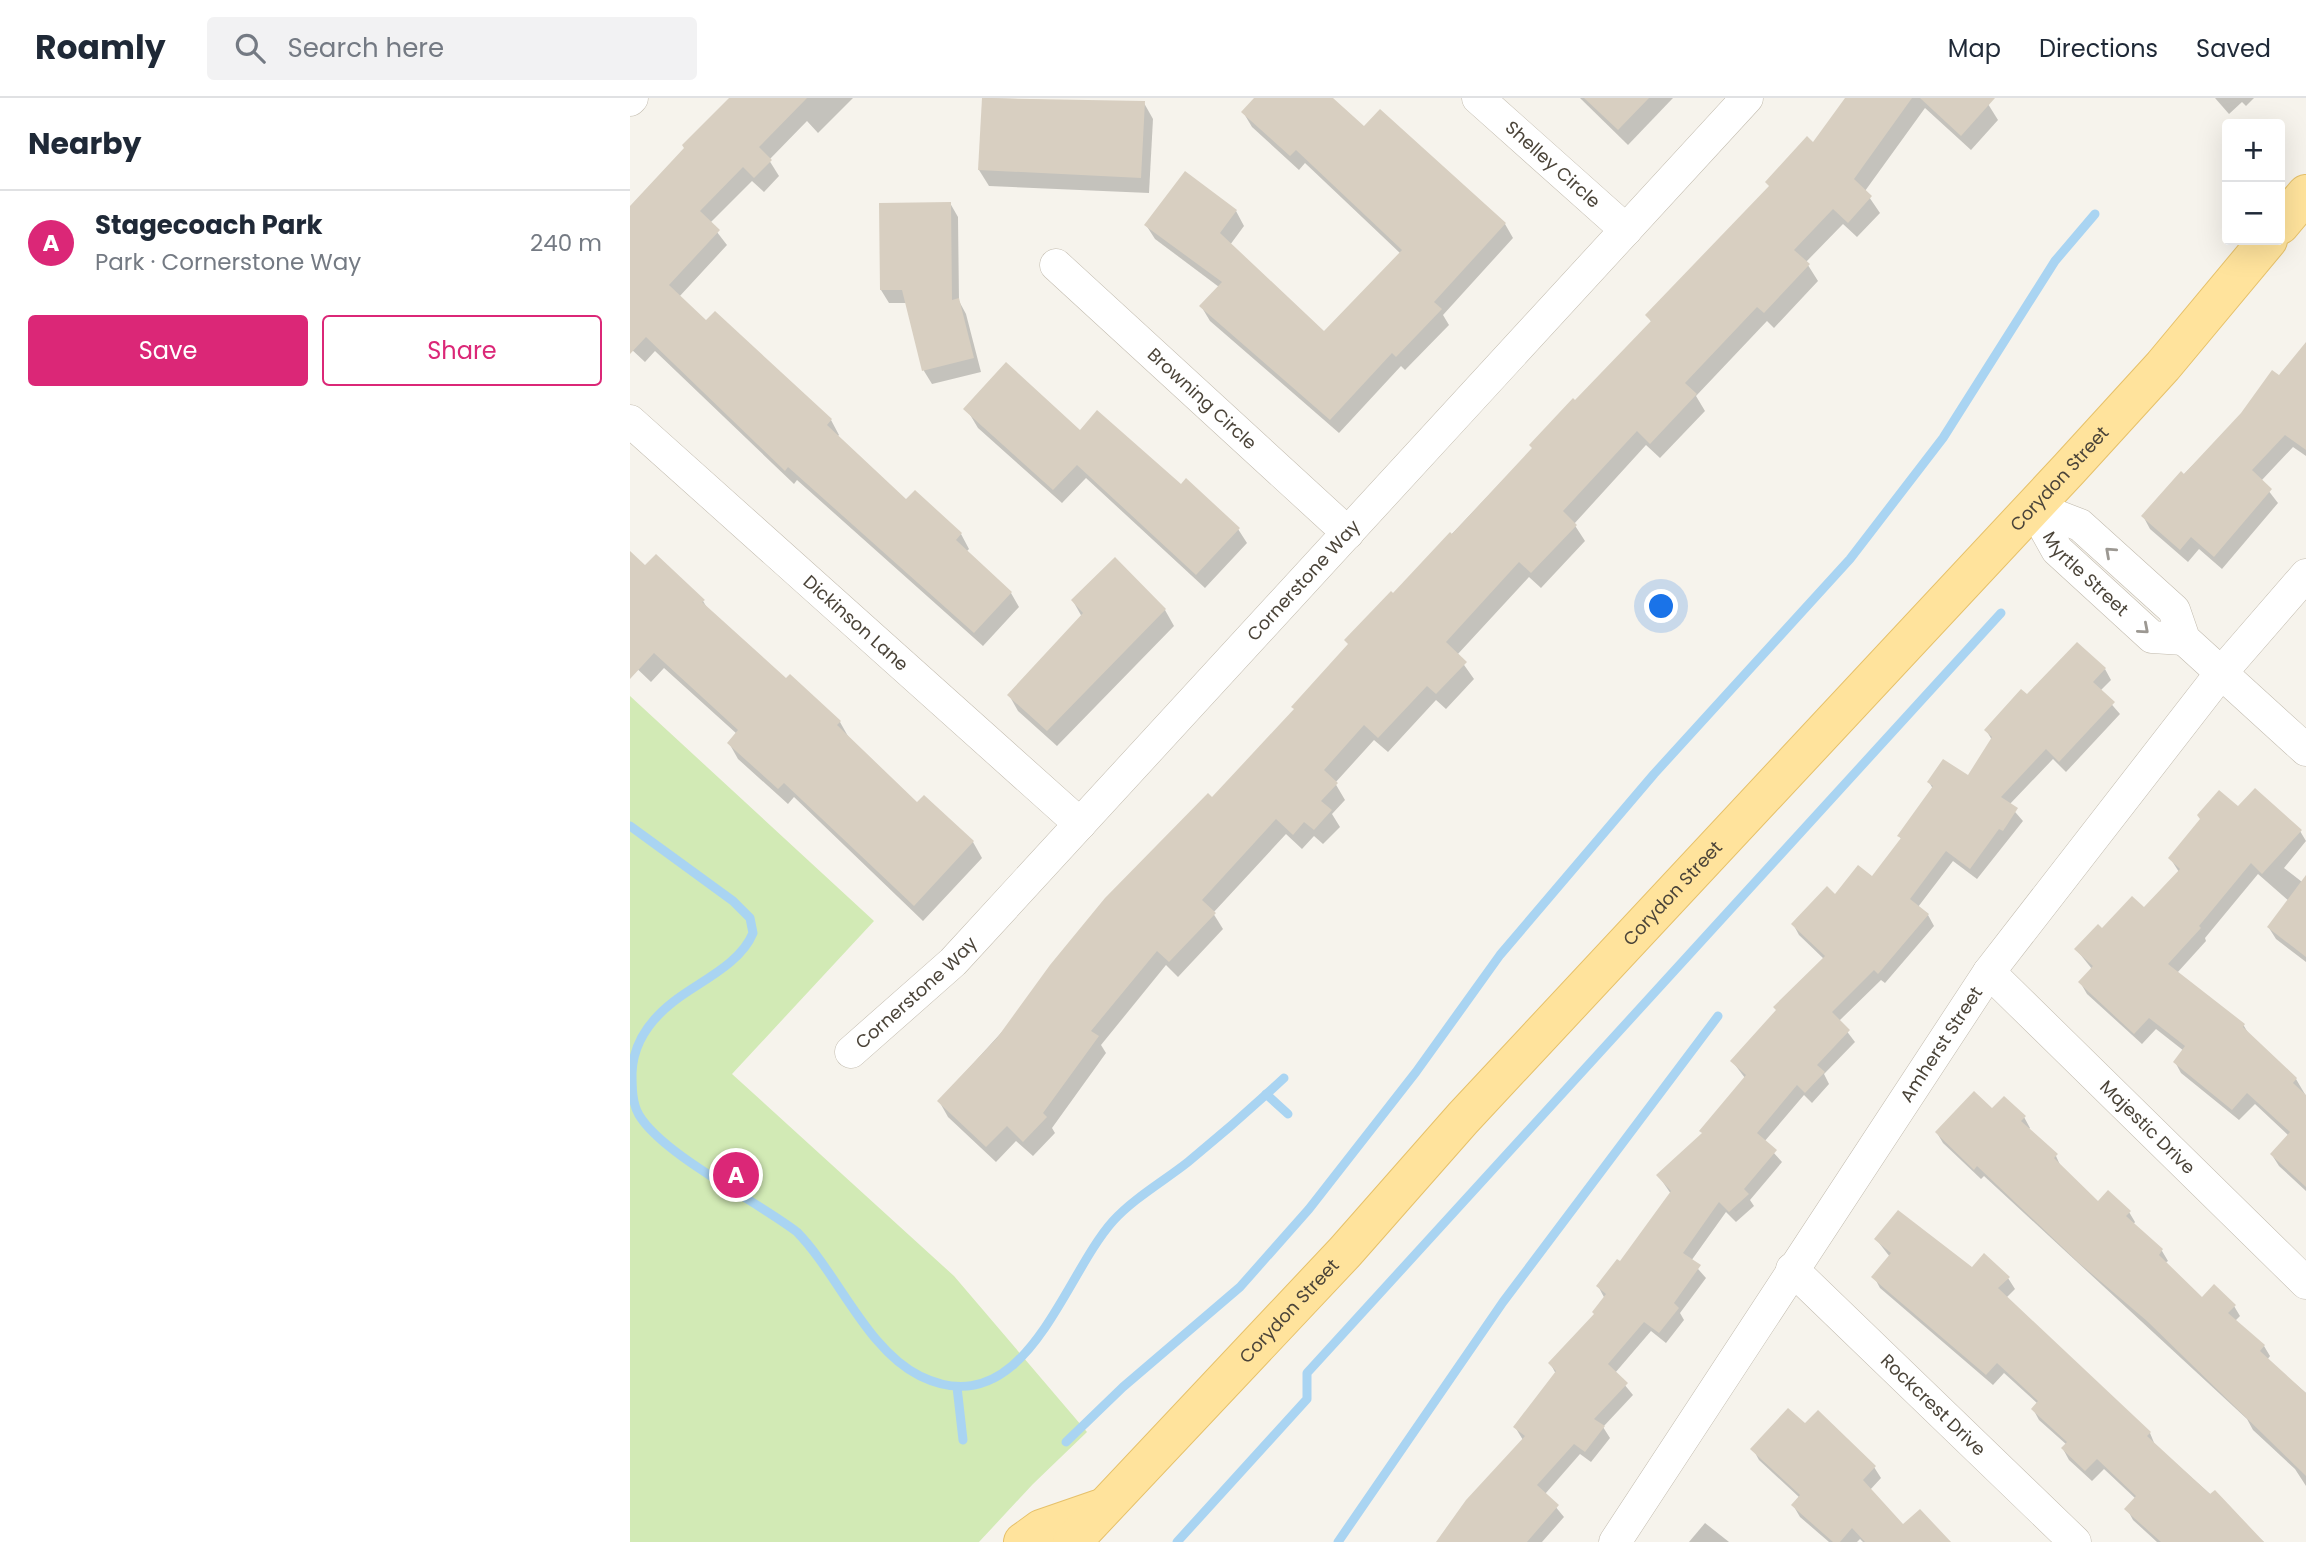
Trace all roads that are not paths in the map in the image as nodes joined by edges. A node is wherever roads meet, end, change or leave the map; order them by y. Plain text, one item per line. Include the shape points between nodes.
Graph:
1 (1478, 98) edge
2 (1747, 98) edge
3 (2306, 194) edge
4 (2285, 219) edge
5 (1626, 230) junction
6 (2264, 245) edge
7 (1056, 265) dead end
8 (630, 421) edge
9 (2033, 508) junction
10 (1348, 533) junction
11 (2306, 575) edge
12 (2221, 673) junction
13 (2306, 750) edge
14 (1080, 824) junction
15 (1989, 972) junction
16 (851, 1052) dead end
17 (1792, 1269) junction
18 (2306, 1283) edge
19 (1104, 1507) junction
20 (1023, 1542) edge
21 (1072, 1542) edge
22 (1615, 1542) edge
23 (2075, 1542) edge

1 - 5 street, Shelley Circle
2 - 5 street, Cornerstone Way
3 - 4 main road
5 - 10 street, Cornerstone Way
6 - 9 main road, Corydon Street
7 - 10 street, Browning Circle
8 - 14 street, Dickinson Lane
9 - 12 street, Myrtle Street via 2057,550 2152,637 2184,639
9 - 19 main road, Corydon Street
10 - 14 street, Cornerstone Way
11 - 12 street, Amherst Street
12 - 13 street, Myrtle Street
12 - 15 street, Amherst Street
14 - 16 street, Cornerstone Way via 953,962
15 - 17 street, Amherst Street
15 - 18 street, Majestic Drive
17 - 22 street, Amherst Street
17 - 23 street, Rockcrest Drive
19 - 20 main road via 1041,1529
19 - 21 main road, Corydon Street

